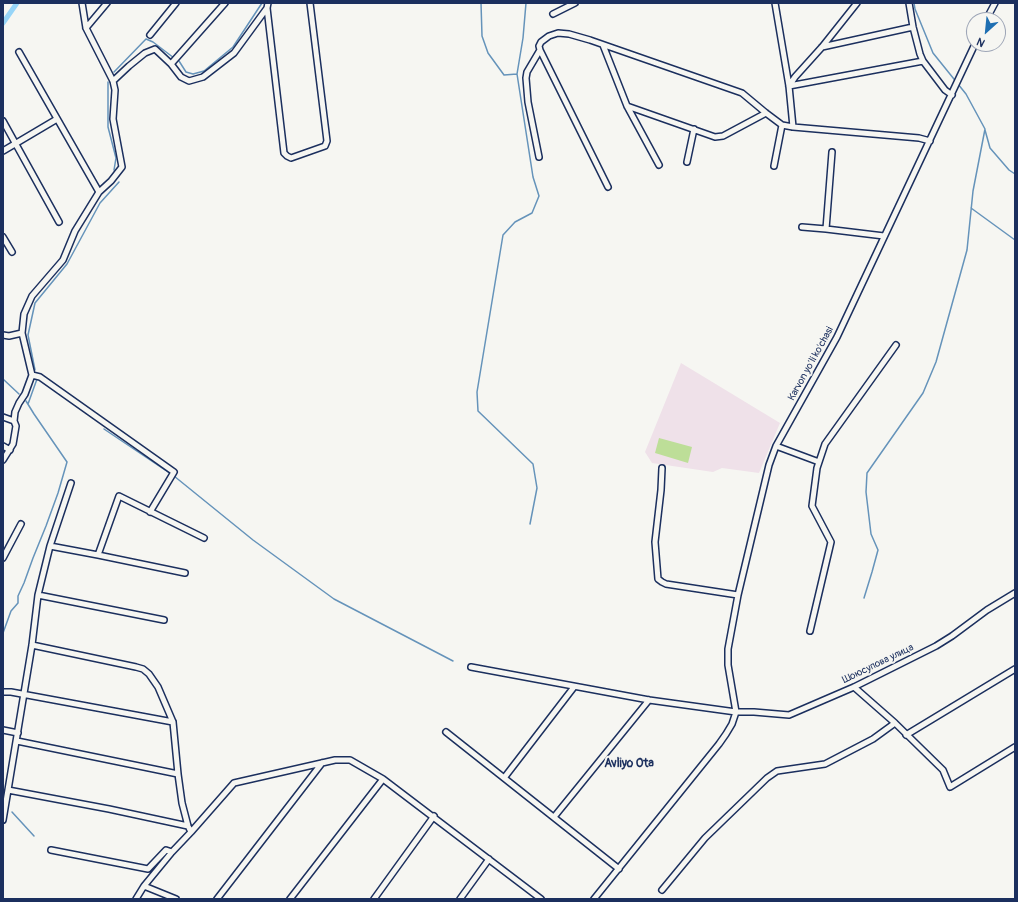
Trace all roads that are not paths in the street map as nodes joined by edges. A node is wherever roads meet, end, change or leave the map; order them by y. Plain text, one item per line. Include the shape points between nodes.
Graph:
1 (82, 3) edge
2 (107, 3) edge
3 (176, 3) edge
4 (225, 3) edge
5 (310, 3) edge
6 (575, 3) edge
7 (776, 3) edge
8 (857, 3) edge
9 (909, 3) edge
10 (995, 3) edge
11 (268, 6) edge
12 (990, 12) edge
13 (553, 14) dead end
14 (913, 27) junction
15 (86, 28) junction
16 (150, 35) dead end
17 (603, 45) junction
18 (822, 47) junction
19 (540, 50) junction
20 (19, 52) dead end
21 (971, 52) edge
22 (923, 61) junction
23 (171, 64) junction
24 (113, 81) junction
25 (789, 86) junction
26 (952, 95) junction
27 (627, 106) junction
28 (766, 113) junction
29 (57, 119) junction
30 (3, 121) edge
31 (782, 125) junction
32 (792, 127) junction
33 (694, 129) junction
34 (930, 141) junction
35 (16, 144) junction
36 (3, 151) edge
37 (832, 152) dead end
38 (539, 157) dead end
39 (687, 162) dead end
40 (659, 166) dead end
41 (774, 166) dead end
42 (608, 187) dead end
43 (99, 192) junction
44 (59, 222) dead end
45 (802, 227) dead end
46 (826, 229) junction
47 (884, 236) junction
48 (3, 237) edge
49 (12, 252) dead end
50 (22, 333) junction
51 (3, 335) edge
52 (896, 345) dead end
53 (32, 375) junction
54 (3, 417) edge
55 (14, 421) junction
56 (3, 446) edge
57 (776, 446) junction
58 (10, 450) junction
59 (3, 460) edge
60 (819, 462) junction
61 (662, 468) dead end
62 (71, 483) dead end
63 (150, 512) junction
64 (21, 524) dead end
65 (204, 538) dead end
66 (50, 546) junction
67 (98, 555) junction
68 (3, 558) edge
69 (185, 573) dead end
70 (1015, 594) edge
71 (38, 595) junction
72 (738, 596) junction
73 (164, 620) dead end
74 (810, 631) dead end
75 (32, 645) junction
76 (471, 667) dead end
77 (1015, 669) edge
78 (574, 687) junction
79 (854, 687) junction
80 (3, 692) edge
81 (23, 694) junction
82 (649, 700) junction
83 (736, 712) junction
84 (173, 722) junction
85 (895, 723) junction
86 (3, 730) edge
87 (446, 732) dead end
88 (18, 733) junction
89 (906, 735) junction
90 (17, 741) junction
91 (1015, 747) edge
92 (322, 763) junction
93 (178, 774) junction
94 (504, 778) junction
95 (383, 779) junction
96 (8, 790) junction
97 (434, 816) junction
98 (554, 817) junction
99 (3, 820) edge
100 (188, 826) junction
101 (191, 832) junction
102 (52, 850) dead end
103 (172, 852) junction
104 (489, 859) junction
105 (619, 869) junction
106 (144, 886) junction
107 (662, 890) dead end
108 (136, 899) edge
109 (176, 899) edge
110 (217, 899) edge
111 (290, 899) edge
112 (374, 899) edge
113 (460, 899) edge
114 (541, 899) edge
115 (594, 899) edge

1 - 15 street
2 - 15 street
3 - 16 street
4 - 23 street
5 - 11 street via 327,141 325,146 291,158 284,153
6 - 13 street
7 - 25 street
8 - 18 street
9 - 14 street
10 - 12 street
11 - 23 street via 234,53 203,77 189,81
14 - 18 street
14 - 22 street
15 - 24 street
17 - 19 street via 558,33 541,42
17 - 27 street
17 - 28 street via 742,93
18 - 25 street
19 - 38 street via 526,78
19 - 42 street
20 - 29 street
21 - 26 street, Karvon yo‘li ko'chasi
22 - 25 street
22 - 26 street via 945,90
23 - 24 street via 155,49 145,53
24 - 43 street via 113,119 122,167
25 - 32 street
26 - 34 street, Karvon yo‘li ko'chasi
27 - 33 street
27 - 40 street
28 - 31 street
28 - 33 street via 723,136 715,137
29 - 35 street
29 - 43 street
30 - 35 street
31 - 32 street
31 - 41 street
32 - 34 street
33 - 39 street
34 - 47 street, Karvon yo‘li ko'chasi
35 - 36 street
35 - 44 street
37 - 46 street
43 - 50 street via 75,231 63,260 32,296 24,314
45 - 46 street
46 - 47 street
47 - 57 street, Karvon yo‘li ko'chasi via 837,337
48 - 49 street
50 - 51 street
50 - 53 street
52 - 60 street via 825,444
53 - 55 street via 15,412
53 - 63 street via 40,377 174,472
54 - 55 street
55 - 58 street via 16,426
56 - 58 street
57 - 60 street
57 - 72 street, Karvon yo‘li ko'chasi via 769,465
58 - 59 street
60 - 74 street via 812,506 830,542
61 - 72 street via 656,542 658,579 666,584
62 - 66 street
63 - 65 street
63 - 67 street via 119,496
64 - 68 street
66 - 67 street
66 - 71 street
67 - 69 street
70 - 79 street, Шоюсупова улица via 987,610 936,646
71 - 73 street
71 - 75 street
72 - 83 street, Karvon yo‘li ko'chasi via 728,649 728,665
75 - 81 street
75 - 84 street via 143,669 158,687
76 - 78 street, Шоюсупова улица
77 - 89 street
78 - 82 street, Шоюсупова улица
78 - 94 street
79 - 83 street, Шоюсупова улица via 789,715
79 - 85 street
80 - 81 street
81 - 84 street
81 - 88 street
82 - 83 street, Шоюсупова улица
82 - 98 street
83 - 105 street via 726,734
84 - 93 street
85 - 89 street
85 - 107 street via 873,739 825,764 777,771 767,778 705,838
86 - 88 street
87 - 94 street
88 - 90 street
89 - 91 street via 943,770 950,787
90 - 93 street
90 - 96 street
92 - 95 street via 350,760
92 - 101 street via 234,783
92 - 110 street
93 - 100 street
94 - 98 street
95 - 97 street
95 - 111 street
96 - 99 street
96 - 100 street
97 - 104 street
97 - 112 street
98 - 105 street
100 - 101 street
101 - 103 street
102 - 103 street via 148,869 166,850
103 - 106 street
104 - 113 street
104 - 114 street
105 - 115 street
106 - 108 street
106 - 109 street

